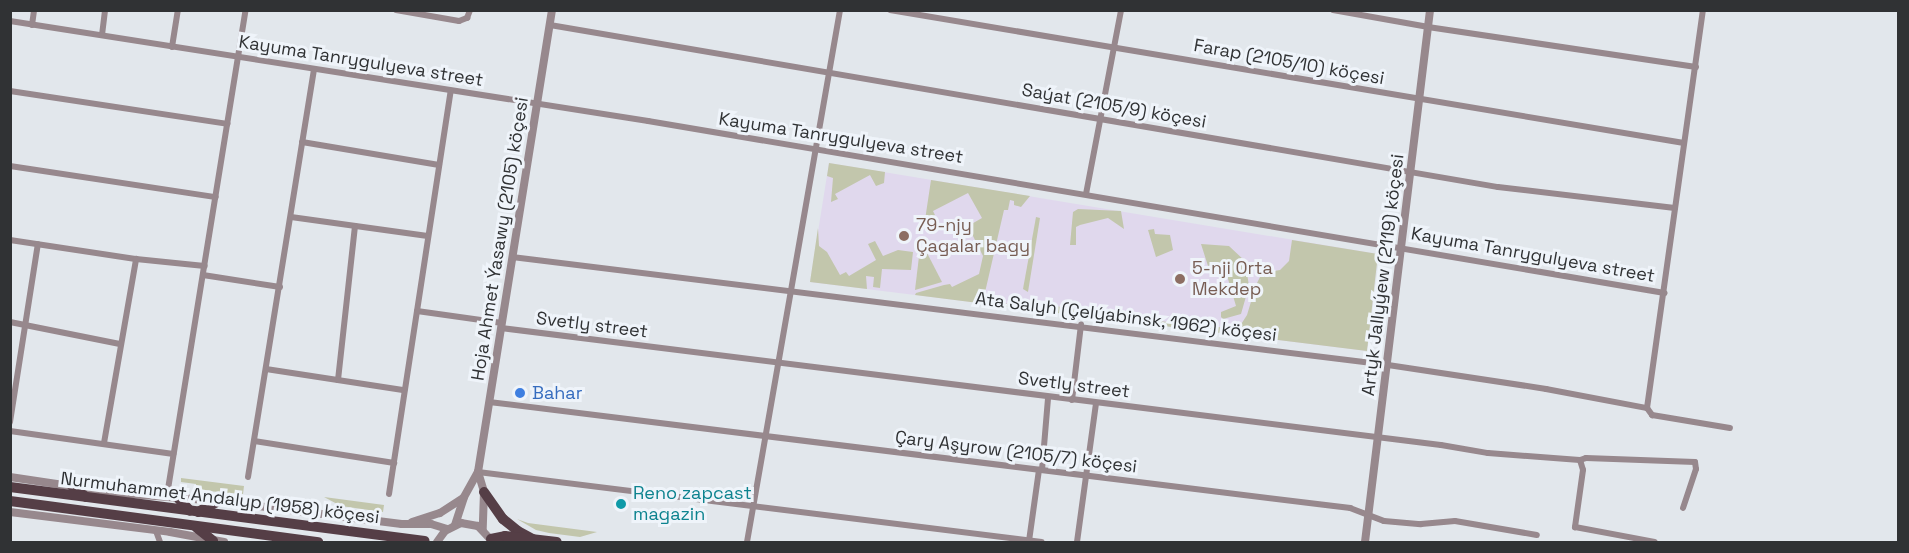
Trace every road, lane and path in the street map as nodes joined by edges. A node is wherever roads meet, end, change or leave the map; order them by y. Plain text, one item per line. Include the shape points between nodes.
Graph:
1 (34, 10) edge
2 (105, 10) edge
3 (178, 10) edge
4 (246, 10) edge
5 (396, 10) edge
6 (470, 10) edge
7 (552, 10) edge
8 (840, 10) edge
9 (890, 10) edge
10 (1120, 10) edge
11 (1333, 10) edge
12 (1430, 10) edge
13 (1703, 10) edge
14 (10, 21) edge
15 (32, 24) junction
16 (550, 25) junction
17 (1428, 27) junction
18 (102, 35) junction
19 (1113, 46) junction
20 (172, 47) junction
21 (238, 57) junction
22 (1696, 67) junction
23 (314, 69) junction
24 (831, 74) junction
25 (10, 91) edge
26 (451, 91) junction
27 (1419, 100) junction
28 (536, 103) junction
29 (1099, 119) junction
30 (228, 124) junction
31 (302, 142) junction
32 (1684, 143) junction
33 (818, 149) junction
34 (439, 165) junction
35 (10, 166) edge
36 (1410, 173) junction
37 (1086, 194) junction
38 (216, 197) junction
39 (1675, 208) junction
40 (291, 216) junction
41 (355, 226) junction
42 (428, 236) junction
43 (10, 240) edge
44 (38, 244) junction
45 (1402, 248) junction
46 (512, 257) junction
47 (136, 259) junction
48 (205, 266) junction
49 (203, 275) junction
50 (280, 287) junction
51 (791, 291) junction
52 (1665, 293) junction
53 (417, 311) junction
54 (10, 322) edge
55 (26, 324) junction
56 (501, 325) junction
57 (1081, 326) junction
58 (120, 344) junction
59 (779, 364) junction
60 (1388, 365) junction
61 (266, 369) junction
62 (338, 380) junction
63 (404, 390) junction
64 (1048, 398) junction
65 (1072, 400) junction
66 (489, 402) junction
67 (1096, 403) junction
68 (1647, 408) junction
69 (10, 422) edge
70 (1730, 428) dead end
71 (10, 431) edge
72 (766, 436) junction
73 (1379, 438) junction
74 (254, 441) junction
75 (104, 443) junction
76 (173, 454) junction
77 (1580, 460) junction
78 (394, 463) junction
79 (1040, 470) junction
80 (478, 472) junction
81 (1087, 476) junction
82 (10, 477) edge
83 (248, 477) dead end
84 (46, 483) junction
85 (72, 486) junction
86 (16, 488) edge
87 (168, 489) junction
88 (484, 492) junction
89 (389, 494) dead end
90 (464, 497) junction
91 (87, 498) junction
92 (159, 498) junction
93 (177, 499) junction
94 (219, 501) junction
95 (16, 502) edge
96 (753, 505) junction
97 (1683, 508) dead end
98 (10, 512) edge
99 (84, 512) junction
100 (194, 512) junction
101 (1367, 514) junction
102 (41, 515) junction
103 (67, 518) junction
104 (402, 524) junction
105 (192, 526) junction
106 (451, 527) junction
107 (483, 530) junction
108 (172, 533) junction
109 (1537, 536) dead end
110 (158, 537) edge
111 (534, 540) junction
112 (425, 541) edge
113 (492, 541) edge
114 (1029, 541) edge
115 (219, 542) edge
116 (318, 543) edge
117 (437, 543) edge
118 (557, 543) edge
119 (747, 543) edge
120 (1042, 543) edge
121 (1077, 543) edge
122 (1365, 543) edge
123 (1655, 543) edge

1 - 15 street
2 - 18 street
3 - 20 street
4 - 21 street
5 - 6 street via 459,21 467,18
7 - 16 street, Hoja Ahmet Ýasawy (2105) köçesi
8 - 24 street
9 - 19 street, Farap (2105/10) köçesi
10 - 19 street
11 - 17 street
12 - 17 street, Artyk Jallyýew (2119) köçesi
13 - 22 street
14 - 15 street, Kayuma Tanrygulyeva street
15 - 18 street, Kayuma Tanrygulyeva street
16 - 24 street, Saýat (2105/9) köçesi
16 - 28 street, Hoja Ahmet Ýasawy (2105) köçesi
17 - 22 street
17 - 27 street, Artyk Jallyýew (2119) köçesi
18 - 20 street, Kayuma Tanrygulyeva street
19 - 27 street, Farap (2105/10) köçesi
19 - 29 street
20 - 21 street, Kayuma Tanrygulyeva street
21 - 23 street, Kayuma Tanrygulyeva street
21 - 30 street
22 - 32 street
23 - 26 street, Kayuma Tanrygulyeva street
23 - 31 street
24 - 29 street, Saýat (2105/9) köçesi
24 - 33 street
25 - 30 street
26 - 28 street, Kayuma Tanrygulyeva street
26 - 34 street
27 - 32 street, Farap (2105/10) köçesi
27 - 36 street, Artyk Jallyýew (2119) köçesi
28 - 33 street, Kayuma Tanrygulyeva street
28 - 46 street, Hoja Ahmet Ýasawy (2105) köçesi
29 - 36 street, Saýat (2105/9) köçesi
29 - 37 street
30 - 38 street
31 - 34 street
31 - 40 street
32 - 39 street
33 - 37 street, Kayuma Tanrygulyeva street
33 - 51 street
34 - 42 street
35 - 38 street
36 - 39 street, Saýat (2105/9) köçesi
36 - 45 street, Artyk Jallyýew (2119) köçesi
37 - 45 street, Kayuma Tanrygulyeva street
38 - 48 street
39 - 52 street
40 - 41 street
40 - 50 street
41 - 42 street
41 - 62 street
42 - 53 street
43 - 44 street
44 - 47 street
44 - 55 street
45 - 52 street, Kayuma Tanrygulyeva street
45 - 60 street, Artyk Jallyýew (2119) köçesi
46 - 51 street, Ata Salyh (Çelýabinsk, 1962) köçesi
46 - 56 street, Hoja Ahmet Ýasawy (2105) köçesi
47 - 48 street
47 - 58 street
48 - 49 street
49 - 50 street
49 - 76 street
50 - 61 street
51 - 57 street, Ata Salyh (Çelýabinsk, 1962) köçesi
51 - 59 street
52 - 68 street
53 - 56 street, Svetly street
53 - 63 street
54 - 55 street
55 - 58 street
55 - 69 street
56 - 59 street, Svetly street
56 - 66 street, Hoja Ahmet Ýasawy (2105) köçesi
57 - 60 street, Ata Salyh (Çelýabinsk, 1962) köçesi
57 - 65 street
58 - 75 street
59 - 64 street, Svetly street
59 - 72 street
60 - 68 street, Ata Salyh (Çelýabinsk, 1962) köçesi
60 - 73 street, Artyk Jallyýew (2119) köçesi
61 - 62 street
61 - 74 street
62 - 63 street
63 - 78 street
64 - 65 street, Svetly street
64 - 79 street
65 - 67 street, Svetly street
66 - 72 street, Çary Aşyrow (2105/7) köçesi
66 - 80 street, Hoja Ahmet Ýasawy (2105) köçesi
67 - 73 street, Svetly street
67 - 81 street
68 - 70 street, Ata Salyh (Çelýabinsk, 1962) köçesi via 1652,415
71 - 75 street
72 - 79 street, Çary Aşyrow (2105/7) köçesi
72 - 96 street
73 - 77 street, Svetly street via 1488,453
73 - 101 street, Artyk Jallyýew (2119) köçesi
74 - 78 street
74 - 83 street
75 - 76 street
76 - 87 street
77 - 97 street, Svetly street via 1695,462
77 - 123 street via 1583,470 1574,524 1578,529
78 - 89 street
79 - 81 street, Çary Aşyrow (2105/7) köçesi
79 - 114 street
80 - 88 street, Hoja Ahmet Ýasawy (2105) köçesi
80 - 90 street, Hoja Ahmet Ýasawy (2105) köçesi
80 - 96 street
81 - 101 street, Çary Aşyrow (2105/7) köçesi via 1350,508
81 - 121 street
82 - 84 street, Nurmuhammet Andalyp (1958) köçesi
84 - 85 street, Nurmuhammet Andalyp (1958) köçesi
84 - 86 main road
85 - 91 main road
85 - 92 street, Nurmuhammet Andalyp (1958) köçesi
86 - 91 main road, Nurmuhammet Andalyp (1958) köçesi
87 - 92 street, Nurmuhammet Andalyp (1958) köçesi
87 - 93 street
88 - 107 street, Hoja Ahmet Ýasawy (2105) köçesi
88 - 111 main road via 503,519
90 - 104 street via 440,513
90 - 106 street, Hoja Ahmet Ýasawy (2105) köçesi
91 - 100 main road, Nurmuhammet Andalyp (1958) köçesi
92 - 93 street, Nurmuhammet Andalyp (1958) köçesi
93 - 94 street, Nurmuhammet Andalyp (1958) köçesi
93 - 100 main road
94 - 100 main road
94 - 104 street, Nurmuhammet Andalyp (1958) köçesi
95 - 99 main road, Nurmuhammet Andalyp (1958) köçesi
95 - 102 main road
96 - 114 street
96 - 119 street
98 - 102 street
99 - 103 main road
99 - 105 main road, Nurmuhammet Andalyp (1958) köçesi
100 - 112 main road, Nurmuhammet Andalyp (1958) köçesi
101 - 109 street, Çary Aşyrow (2105/7) köçesi via 1384,521 1455,521
101 - 122 street, Artyk Jallyýew (2119) köçesi
102 - 103 street
103 - 110 street
104 - 106 street, Nurmuhammet Andalyp (1958) köçesi
105 - 108 main road
105 - 115 main road
105 - 116 main road, Nurmuhammet Andalyp (1958) köçesi
106 - 107 street, Nurmuhammet Andalyp (1958) köçesi via 467,523
106 - 117 street, Hoja Ahmet Ýasawy (2105) köçesi
107 - 113 street
108 - 110 street
108 - 115 street
111 - 113 main road via 505,536
111 - 118 main road
114 - 120 street

